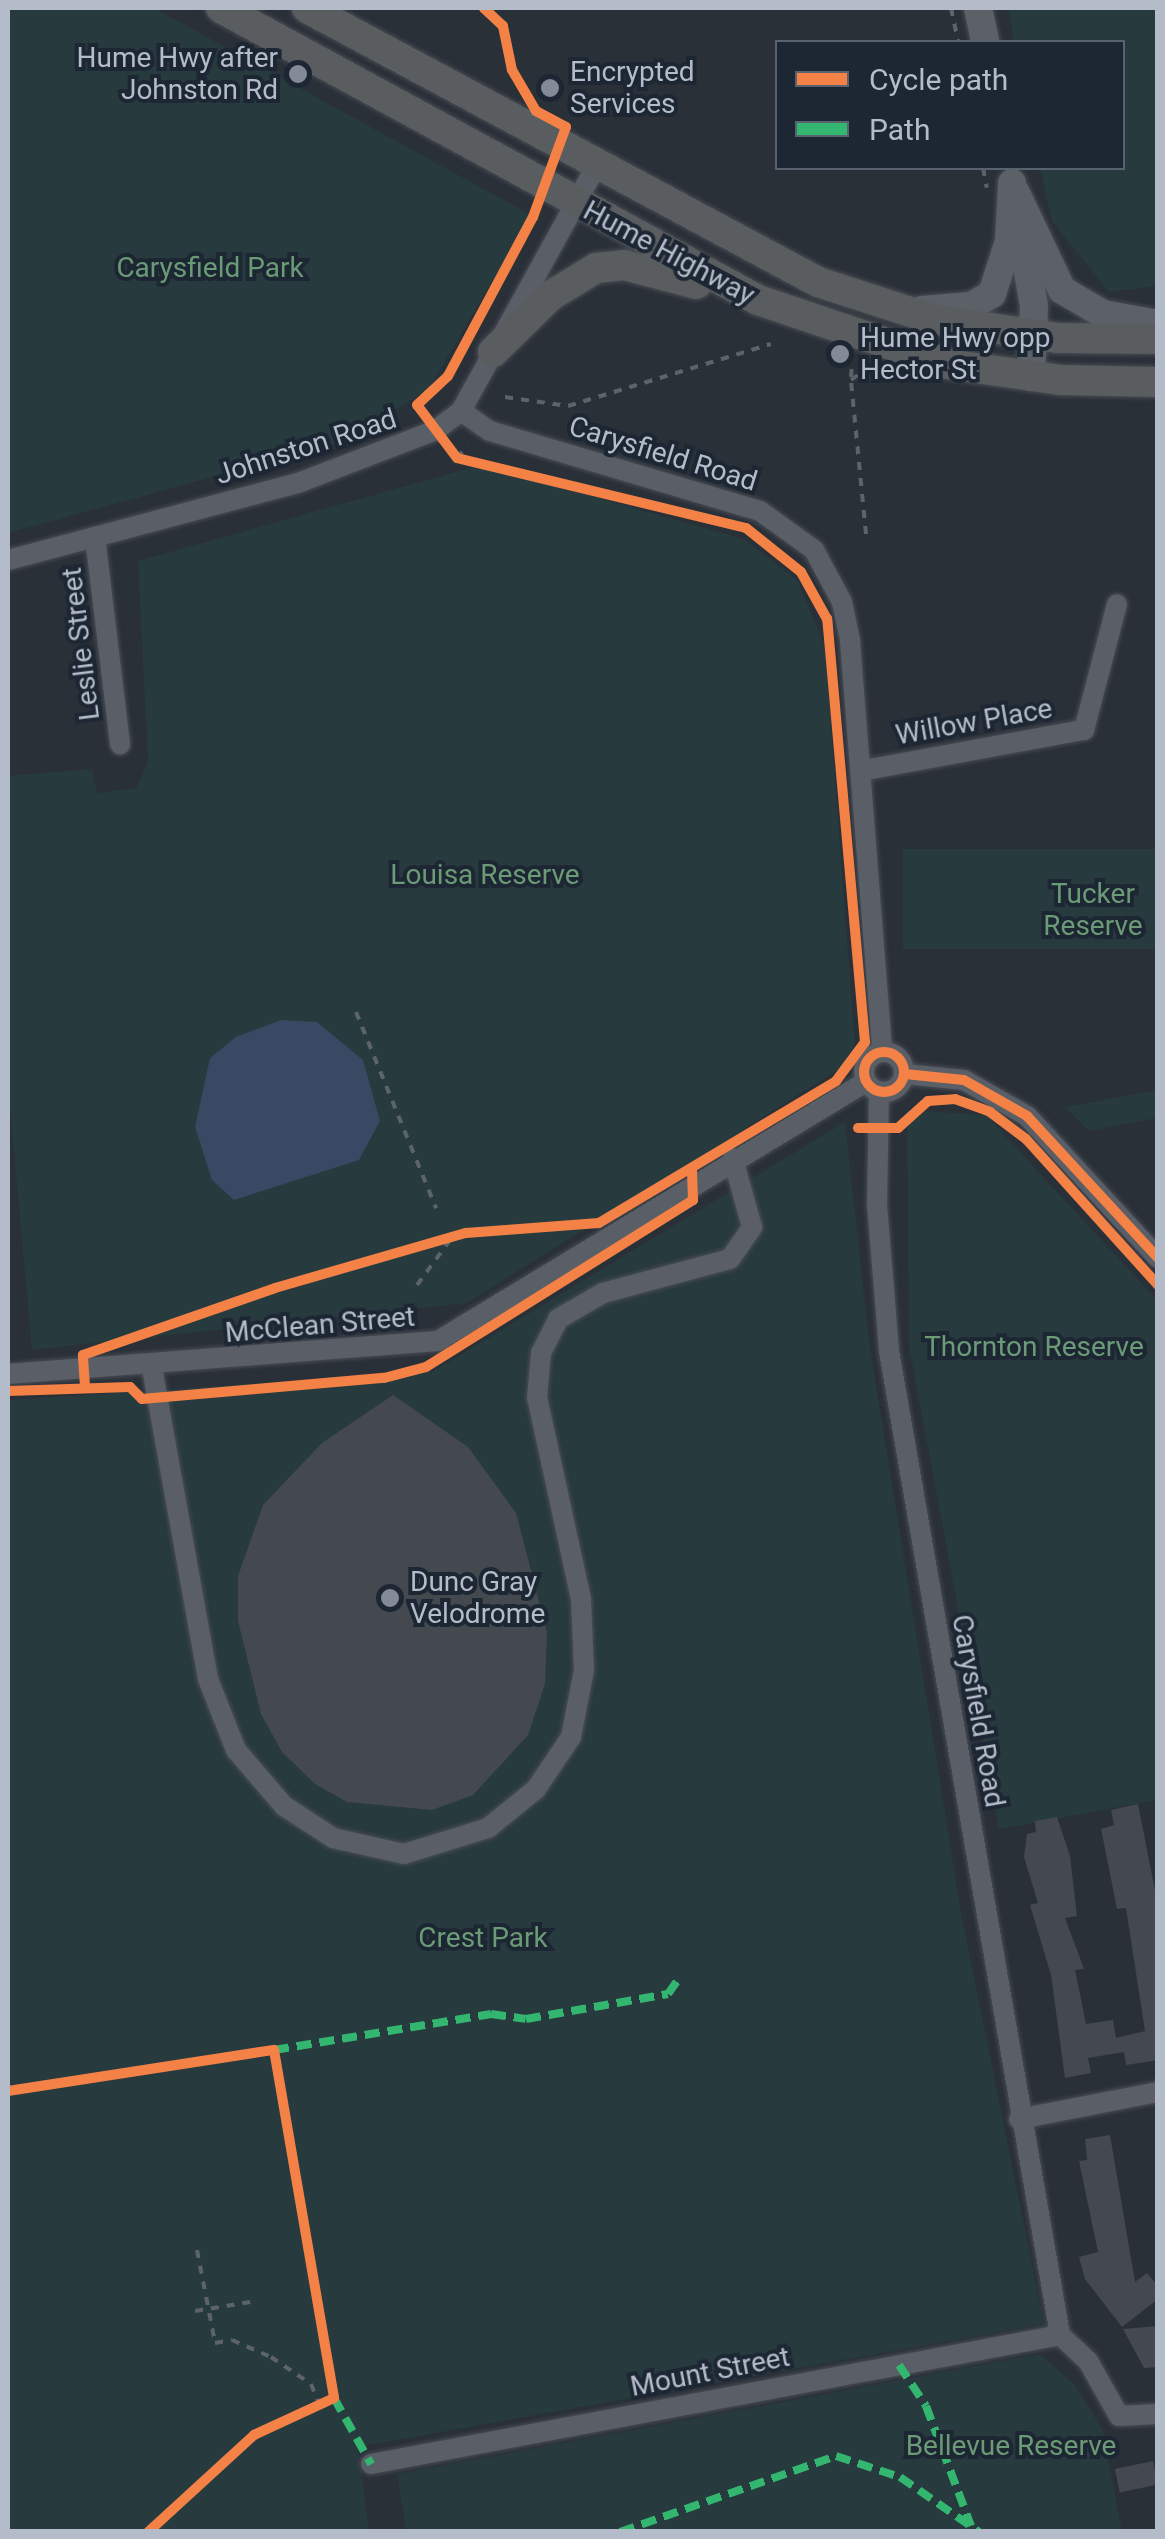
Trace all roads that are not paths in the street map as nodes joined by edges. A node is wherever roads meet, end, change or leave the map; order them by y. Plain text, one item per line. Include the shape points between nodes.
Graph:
1 (220, 8) edge
2 (308, 8) edge
3 (978, 8) edge
4 (984, 40) edge
5 (596, 166) junction
6 (1011, 175) edge
7 (575, 204) junction
8 (758, 300) junction
9 (883, 308) junction
10 (1158, 324) edge
11 (1035, 335) junction
12 (1158, 339) edge
13 (493, 352) junction
14 (1031, 377) junction
15 (1158, 382) edge
16 (461, 412) junction
17 (95, 537) junction
18 (8, 560) edge
19 (1117, 604) dead end
20 (120, 744) dead end
21 (864, 770) junction
22 (882, 1052) junction
23 (904, 1074) junction
24 (872, 1087) junction
25 (733, 1159) junction
26 (1158, 1258) edge
27 (152, 1368) junction
28 (8, 1374) edge
29 (1158, 2092) edge
30 (1019, 2119) junction
31 (1060, 2335) junction
32 (1158, 2414) edge
33 (371, 2464) dead end

1 - 7 highway, Hume Highway
2 - 5 highway, Hume Highway
3 - 4 main road
5 - 7 street, Johnston Road
5 - 9 highway, Hume Highway via 742,246
6 - 9 main road via 1010,241 992,294 953,310
6 - 10 main road via 1062,290 1102,314
6 - 11 main road
7 - 8 highway, Hume Highway
7 - 13 street, Johnston Road
8 - 13 highway via 611,265 573,278
8 - 14 highway, Hume Highway via 948,364
9 - 11 highway, Hume Highway
11 - 12 highway, Hume Highway
11 - 14 main road
13 - 16 street, Johnston Road
14 - 15 highway, Hume Highway
16 - 17 street, Johnston Road via 436,430 298,484
16 - 21 street, Carysfield Road via 490,431 726,499 794,532 842,602
17 - 18 street, Johnston Road
17 - 20 street, Leslie Street
19 - 21 street, Willow Place via 1084,730
21 - 22 street, Carysfield Road
22 - 23 street via 896,1055
22 - 24 street via 866,1062
23 - 24 street via 895,1089
23 - 26 street via 964,1080 1027,1116
24 - 25 street, McClean Street
24 - 30 street, Carysfield Road via 890,1351
25 - 27 street, McClean Street via 438,1341
25 - 27 street via 752,1227 730,1259 604,1293 558,1319 541,1352 536,1398 581,1599 584,1670 571,1736 536,1789 488,1828 404,1854 333,1838 284,1806 236,1750 208,1679
27 - 28 street, McClean Street
29 - 30 street
30 - 31 street, Carysfield Road
31 - 32 street via 1088,2361 1118,2416
31 - 33 street, Mount Street

